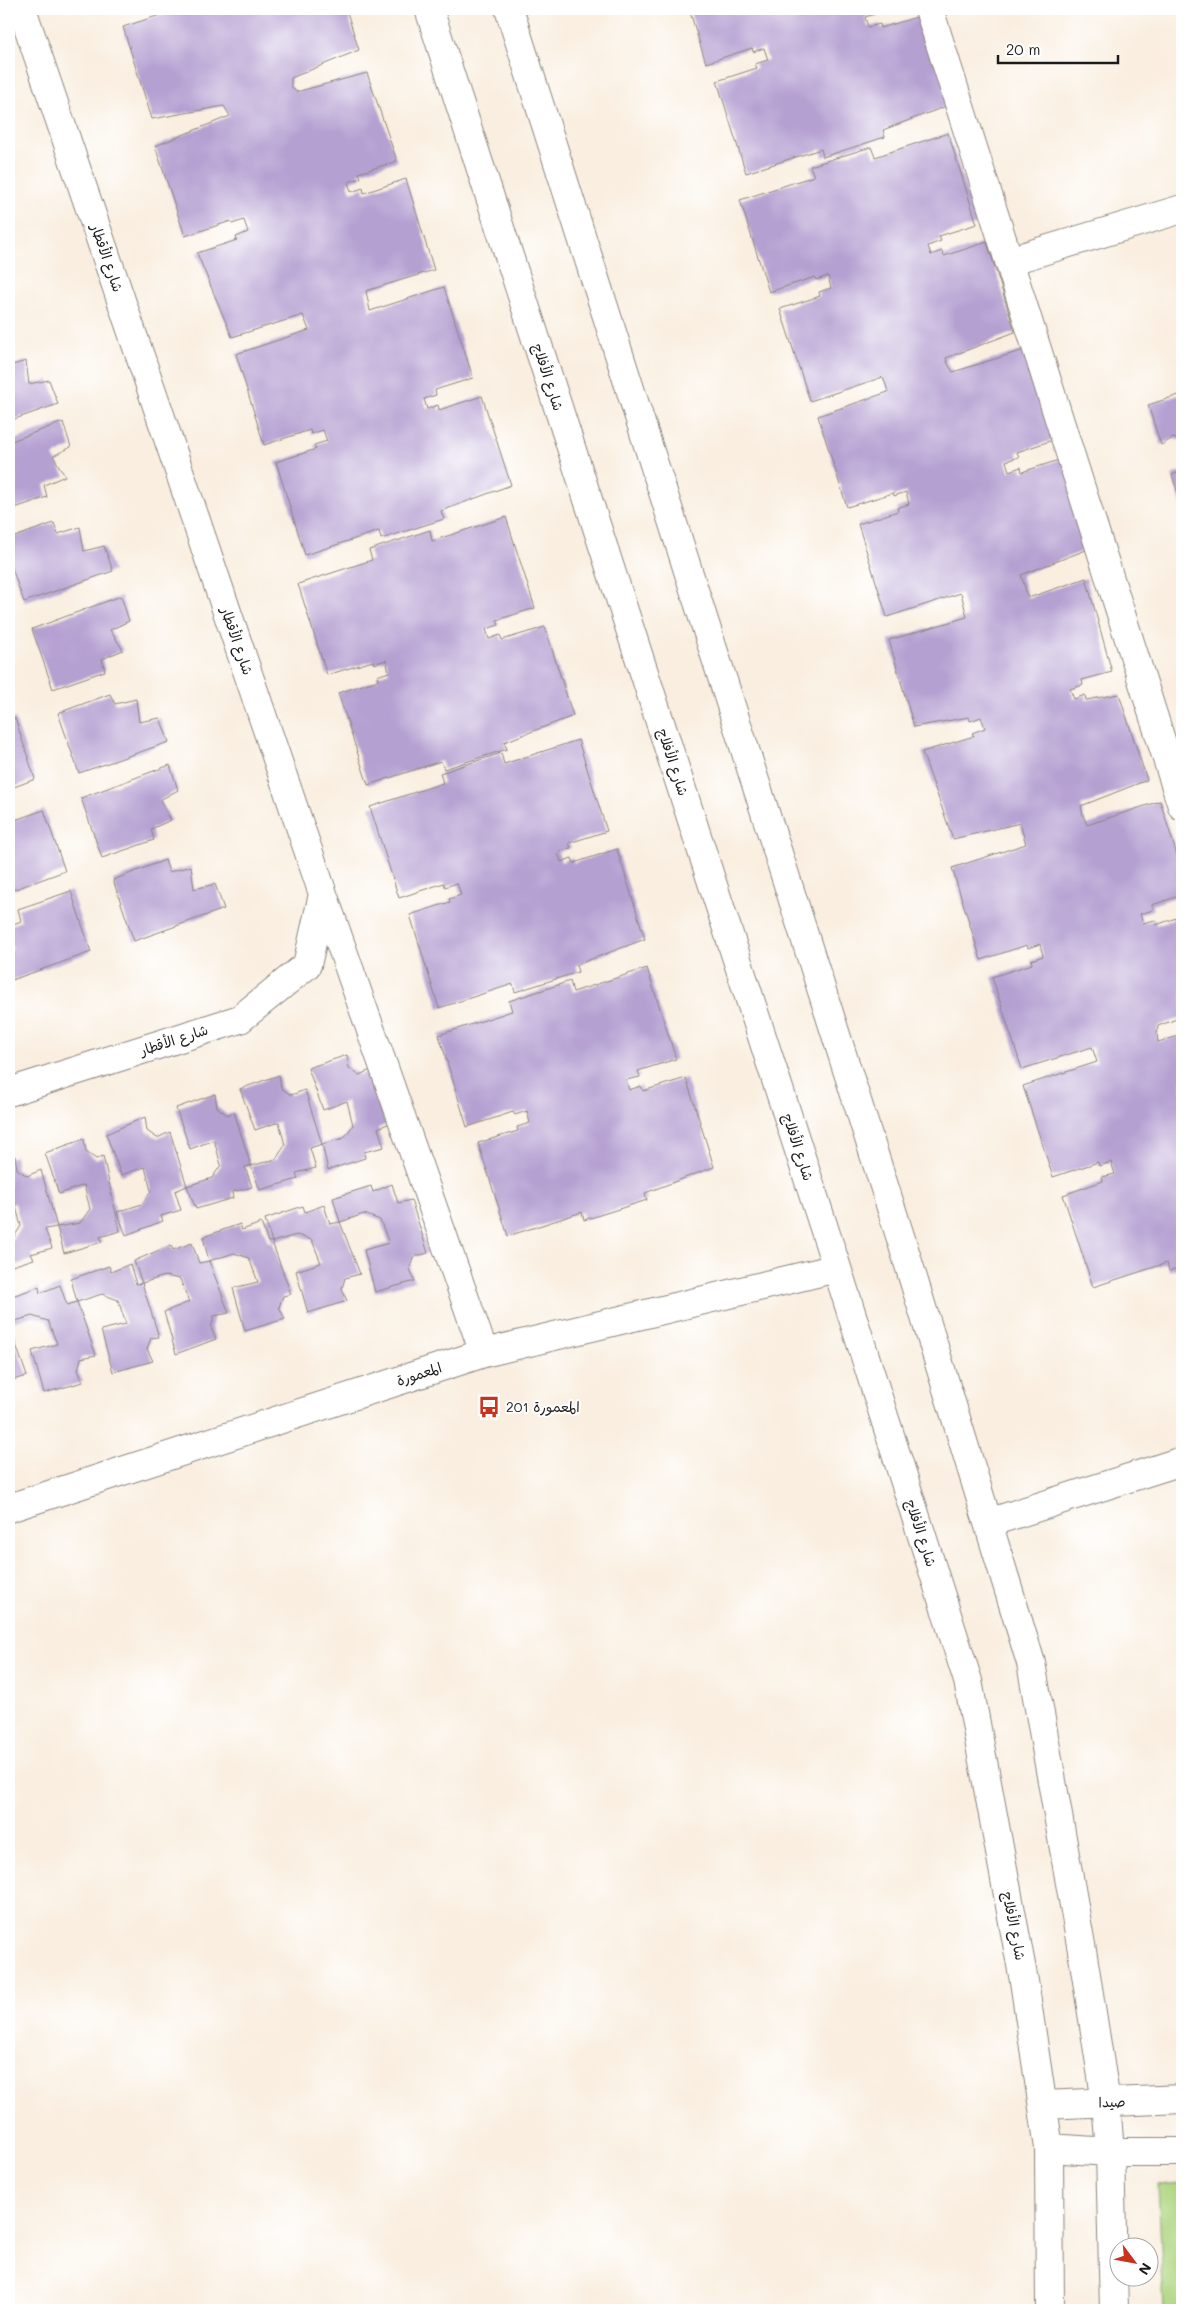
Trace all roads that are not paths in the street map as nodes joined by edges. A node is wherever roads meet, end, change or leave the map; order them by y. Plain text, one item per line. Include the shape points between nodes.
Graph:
1 (22, 9) edge
2 (430, 9) edge
3 (509, 9) edge
4 (929, 9) edge
5 (1182, 209) edge
6 (1009, 261) junction
7 (1182, 806) edge
8 (323, 894) junction
9 (9, 1092) edge
10 (837, 1268) junction
11 (484, 1353) junction
12 (1182, 1461) edge
13 (9, 1508) edge
14 (988, 1522) junction
15 (1182, 2099) edge
16 (1106, 2102) junction
17 (1043, 2105) junction
18 (1049, 2148) junction
19 (1110, 2152) junction
20 (1182, 2152) edge
21 (1050, 2310) edge
22 (1114, 2310) edge

1 - 8 street, شارع الأقطار
2 - 10 street, شارع الأفلاج
3 - 14 street
4 - 6 street
5 - 6 street
6 - 7 street
8 - 9 street, شارع الأقطار via 307,965 240,1019
8 - 11 street
10 - 11 street, المعمورة
10 - 17 street, شارع الأفلاج via 968,1681 1024,1981
11 - 13 street, المعمورة
12 - 14 street
14 - 16 street via 1031,1664
15 - 16 street, صيدا
16 - 17 street, صيدا
16 - 19 street
17 - 18 street, شارع الأفلاج
18 - 19 street
18 - 21 street, شارع الأفلاج
19 - 20 street
19 - 22 street

